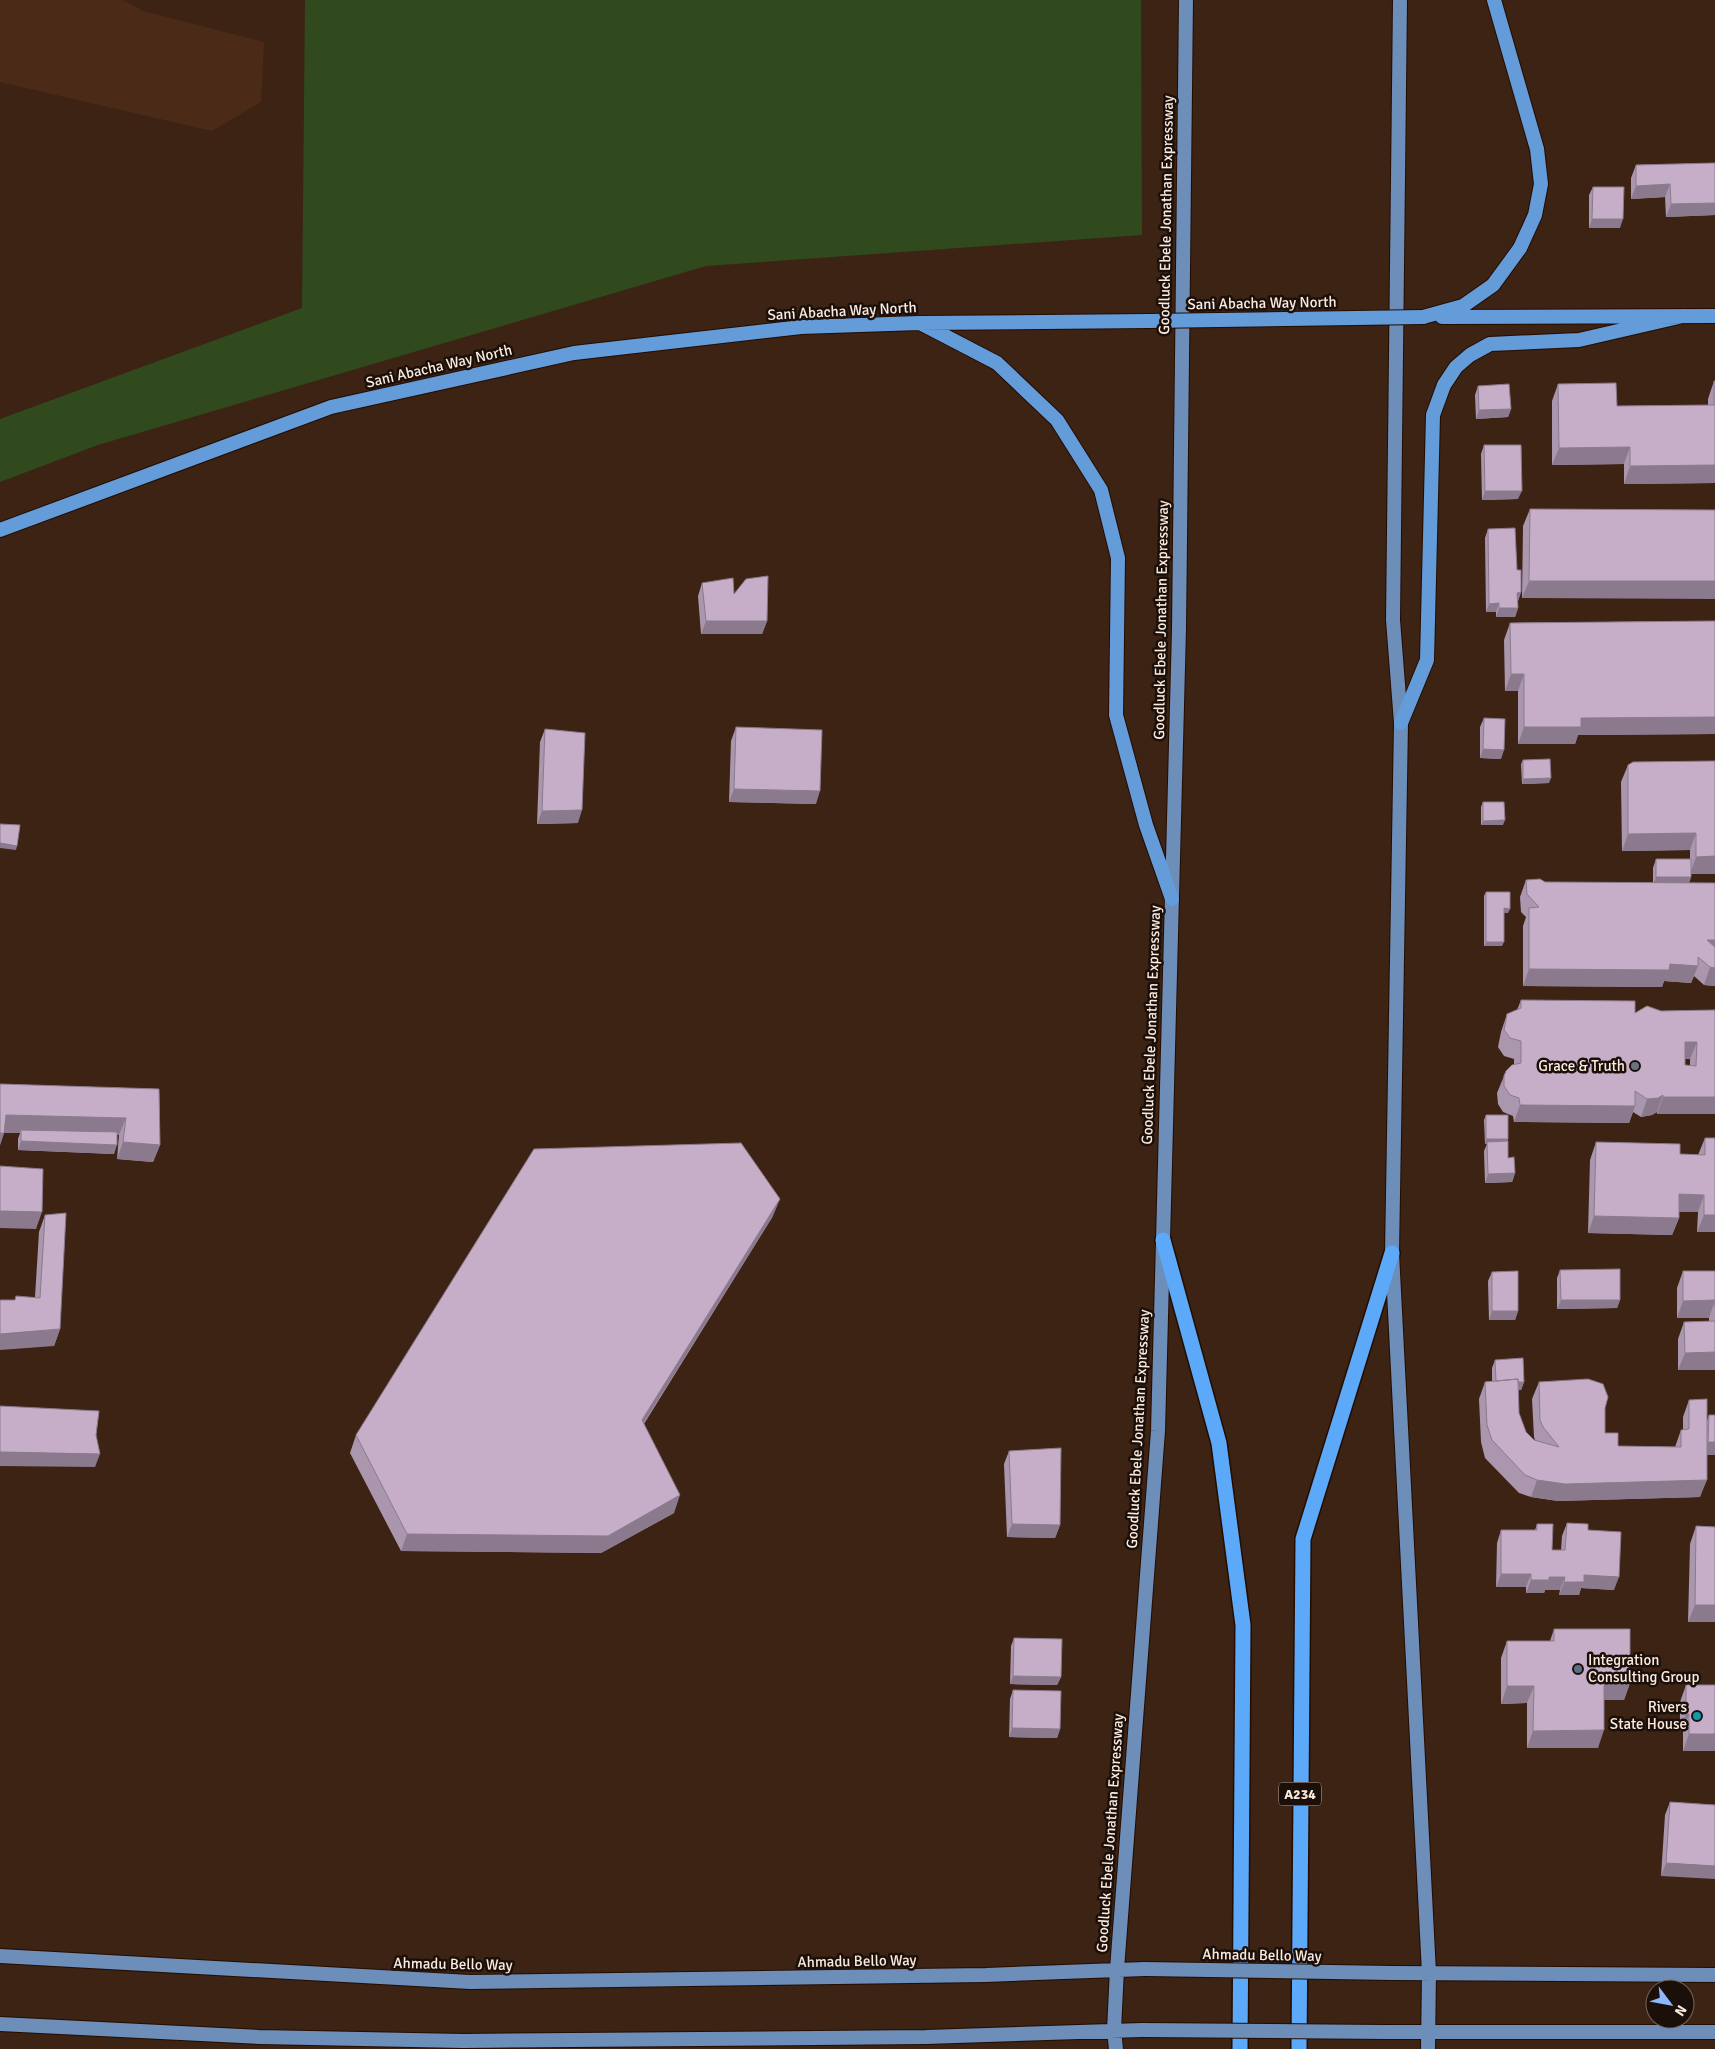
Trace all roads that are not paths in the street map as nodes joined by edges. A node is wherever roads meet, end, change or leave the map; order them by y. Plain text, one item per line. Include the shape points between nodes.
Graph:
1 (1186, 0) edge
2 (1400, 0) edge
3 (1494, 0) edge
4 (1683, 316) junction
5 (1715, 316) edge
6 (1423, 317) junction
7 (920, 323) junction
8 (0, 530) edge
9 (1401, 723) junction
10 (1172, 899) junction
11 (1163, 1240) junction
12 (1392, 1253) junction
13 (0, 1956) edge
14 (1117, 1969) junction
15 (1429, 1973) junction
16 (1715, 1975) edge
17 (0, 2024) edge
18 (1114, 2030) junction
19 (1429, 2031) junction
20 (1715, 2032) edge
21 (1116, 2049) edge
22 (1240, 2049) edge
23 (1299, 2049) edge
24 (1428, 2049) edge

1 - 10 main road, Goodluck Ebele Jonathan Expressway via 1179,629
2 - 9 main road via 1393,620
3 - 6 highway via 1537,149 1541,184 1535,215 1520,248 1493,285 1463,306
4 - 5 highway, Sani Abacha Way North
4 - 6 highway, Sani Abacha Way North
4 - 9 highway via 1579,340 1490,344 1456,366 1444,385 1433,416 1427,660
6 - 7 highway, Sani Abacha Way North, bridge
7 - 8 highway, Sani Abacha Way North via 801,327 574,353 331,407
7 - 10 highway via 997,363 1057,420 1101,490 1118,558 1116,715 1146,825
9 - 12 main road
10 - 11 main road, Goodluck Ebele Jonathan Expressway
11 - 14 main road, Goodluck Ebele Jonathan Expressway via 1158,1431
11 - 22 highway via 1219,1443 1243,1626
12 - 15 main road
12 - 23 highway, A234 via 1303,1539
13 - 14 main road, Ahmadu Bello Way via 470,1982 986,1975
14 - 15 main road, Ahmadu Bello Way, bridge
14 - 18 main road, Goodluck Ebele Jonathan Expressway
15 - 16 main road, Ahmadu Bello Way
15 - 19 main road
17 - 18 main road via 259,2037 463,2041 926,2037
18 - 19 main road, bridge
18 - 21 main road, Goodluck Ebele Jonathan Expressway
19 - 20 main road
19 - 24 main road

